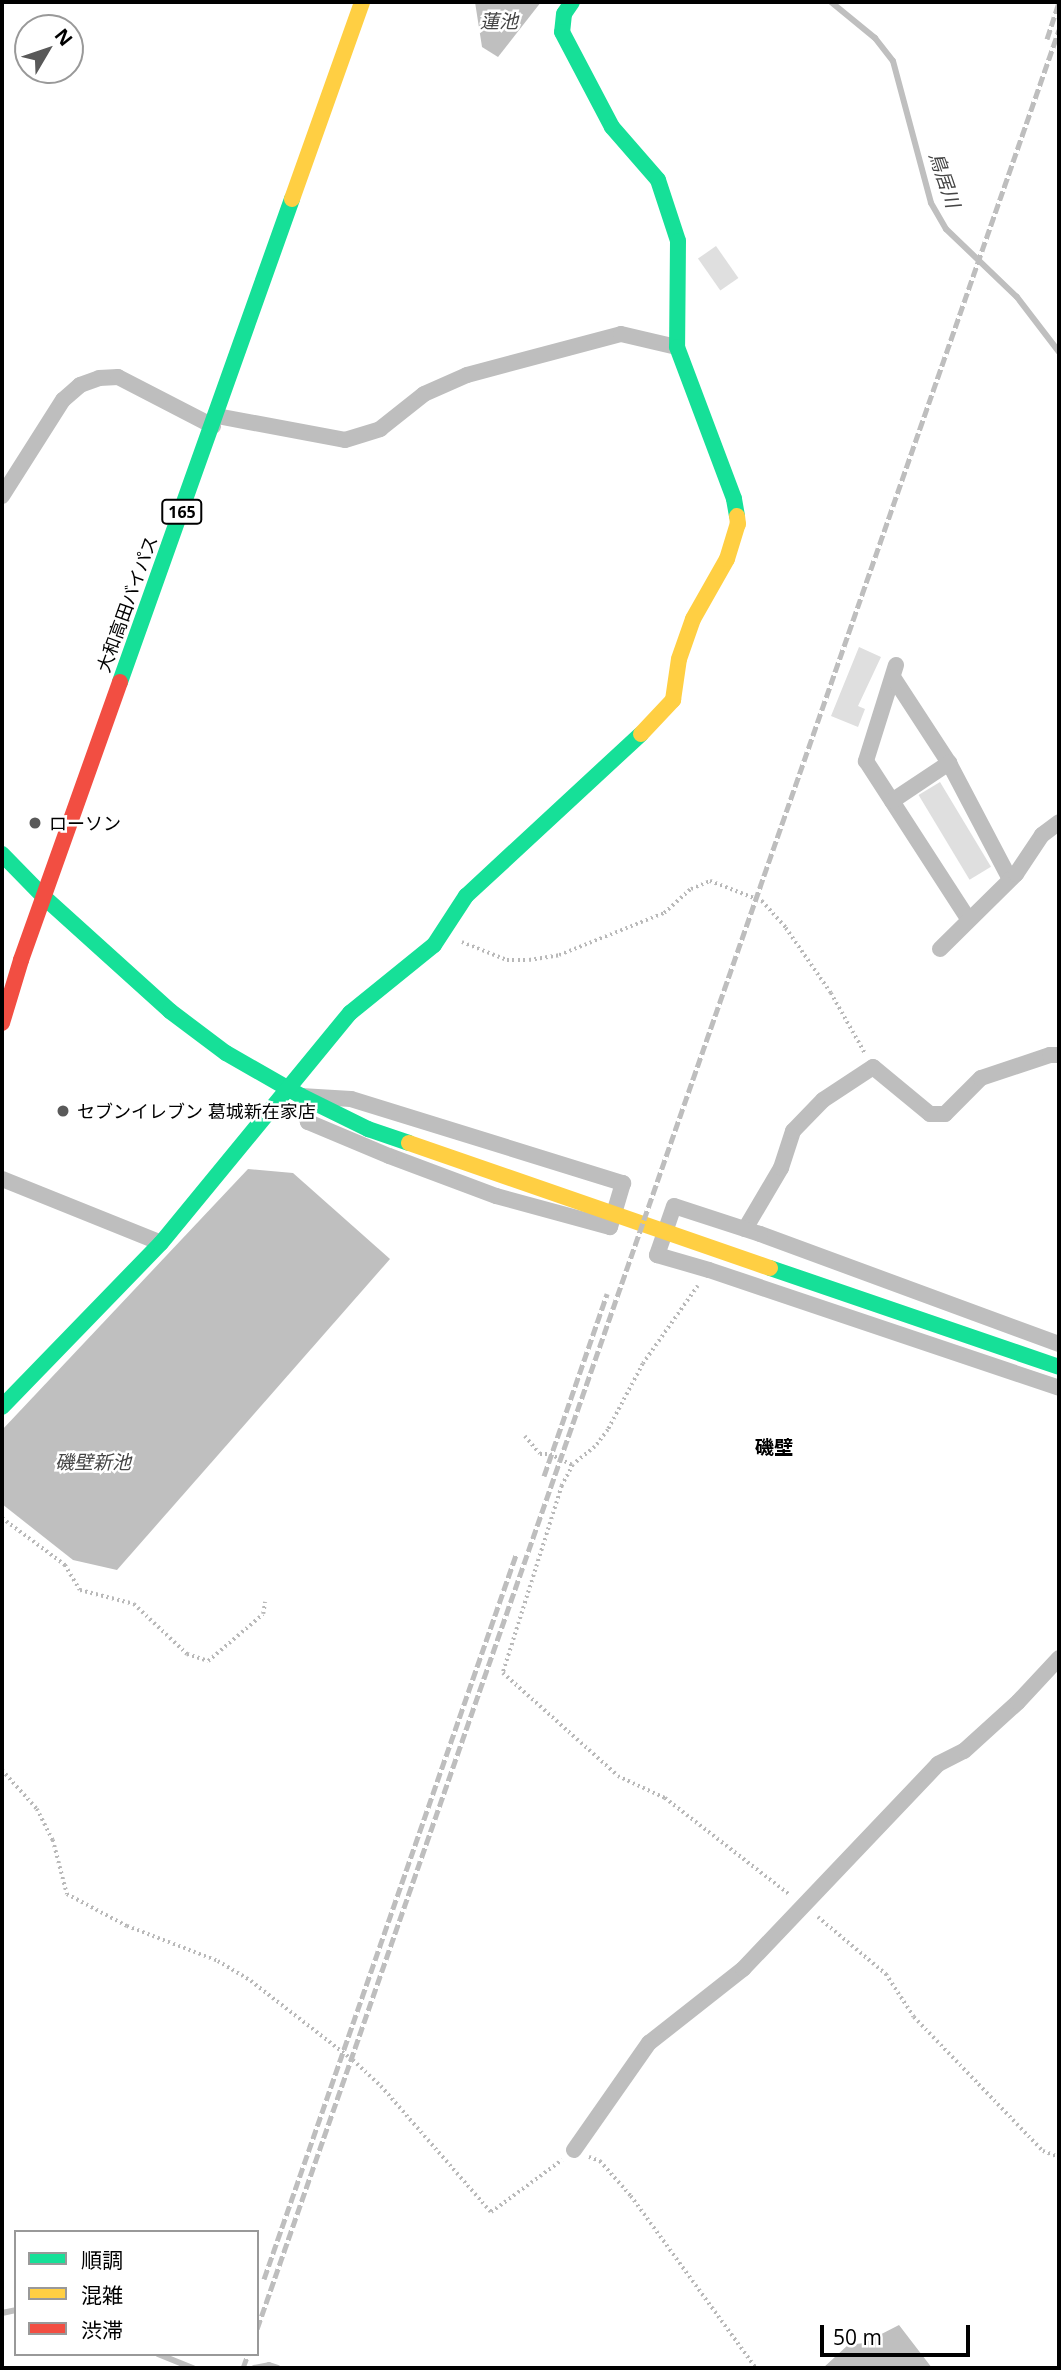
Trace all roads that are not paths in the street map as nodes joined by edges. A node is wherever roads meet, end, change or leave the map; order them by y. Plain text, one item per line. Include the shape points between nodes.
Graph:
1 (362, 2) edge
2 (572, 2) edge
3 (677, 347) junction
4 (215, 421) junction
5 (2, 496) edge
6 (948, 763) junction
7 (891, 801) junction
8 (1059, 822) edge
9 (2, 854) edge
10 (1010, 879) junction
11 (45, 898) junction
12 (969, 920) junction
13 (940, 948) dead end
14 (2, 1023) edge
15 (1059, 1055) edge
16 (295, 1093) junction
17 (2, 1179) edge
18 (745, 1229) junction
19 (161, 1243) junction
20 (1059, 1344) edge
21 (1059, 1367) edge
22 (1059, 1388) edge
23 (2, 1407) edge
24 (1059, 1658) edge
25 (574, 2150) road end

1 - 4 main road, 大和高田バイパス / 165
2 - 3 main road via 564,14 562,32 612,127 657,180 678,241
3 - 4 street via 621,334 467,375 424,394 380,429 345,440
3 - 16 main road via 734,499 738,524 727,559 693,619 679,659 674,700 466,896 434,945 350,1013
4 - 5 street via 118,377 99,377 63,400
4 - 11 main road, 大和高田バイパス / 165
6 - 7 street
6 - 7 street via 894,671 866,761
6 - 10 street
7 - 12 street
8 - 10 street via 1042,835
9 - 11 main road
10 - 12 street
11 - 14 main road, 大和高田バイパス / 165
11 - 16 main road via 170,1011 226,1054
12 - 13 street
15 - 18 street via 981,1078 945,1114 930,1114 873,1067 823,1100 793,1131 781,1168
16 - 16 street via 351,1099 623,1183 610,1227 496,1196 308,1122
16 - 19 main road
16 - 21 main road via 368,1129
17 - 19 street
18 - 20 street
18 - 22 street via 674,1206 657,1255
19 - 23 main road
24 - 25 street via 964,1751 938,1764 743,1969 649,2043

